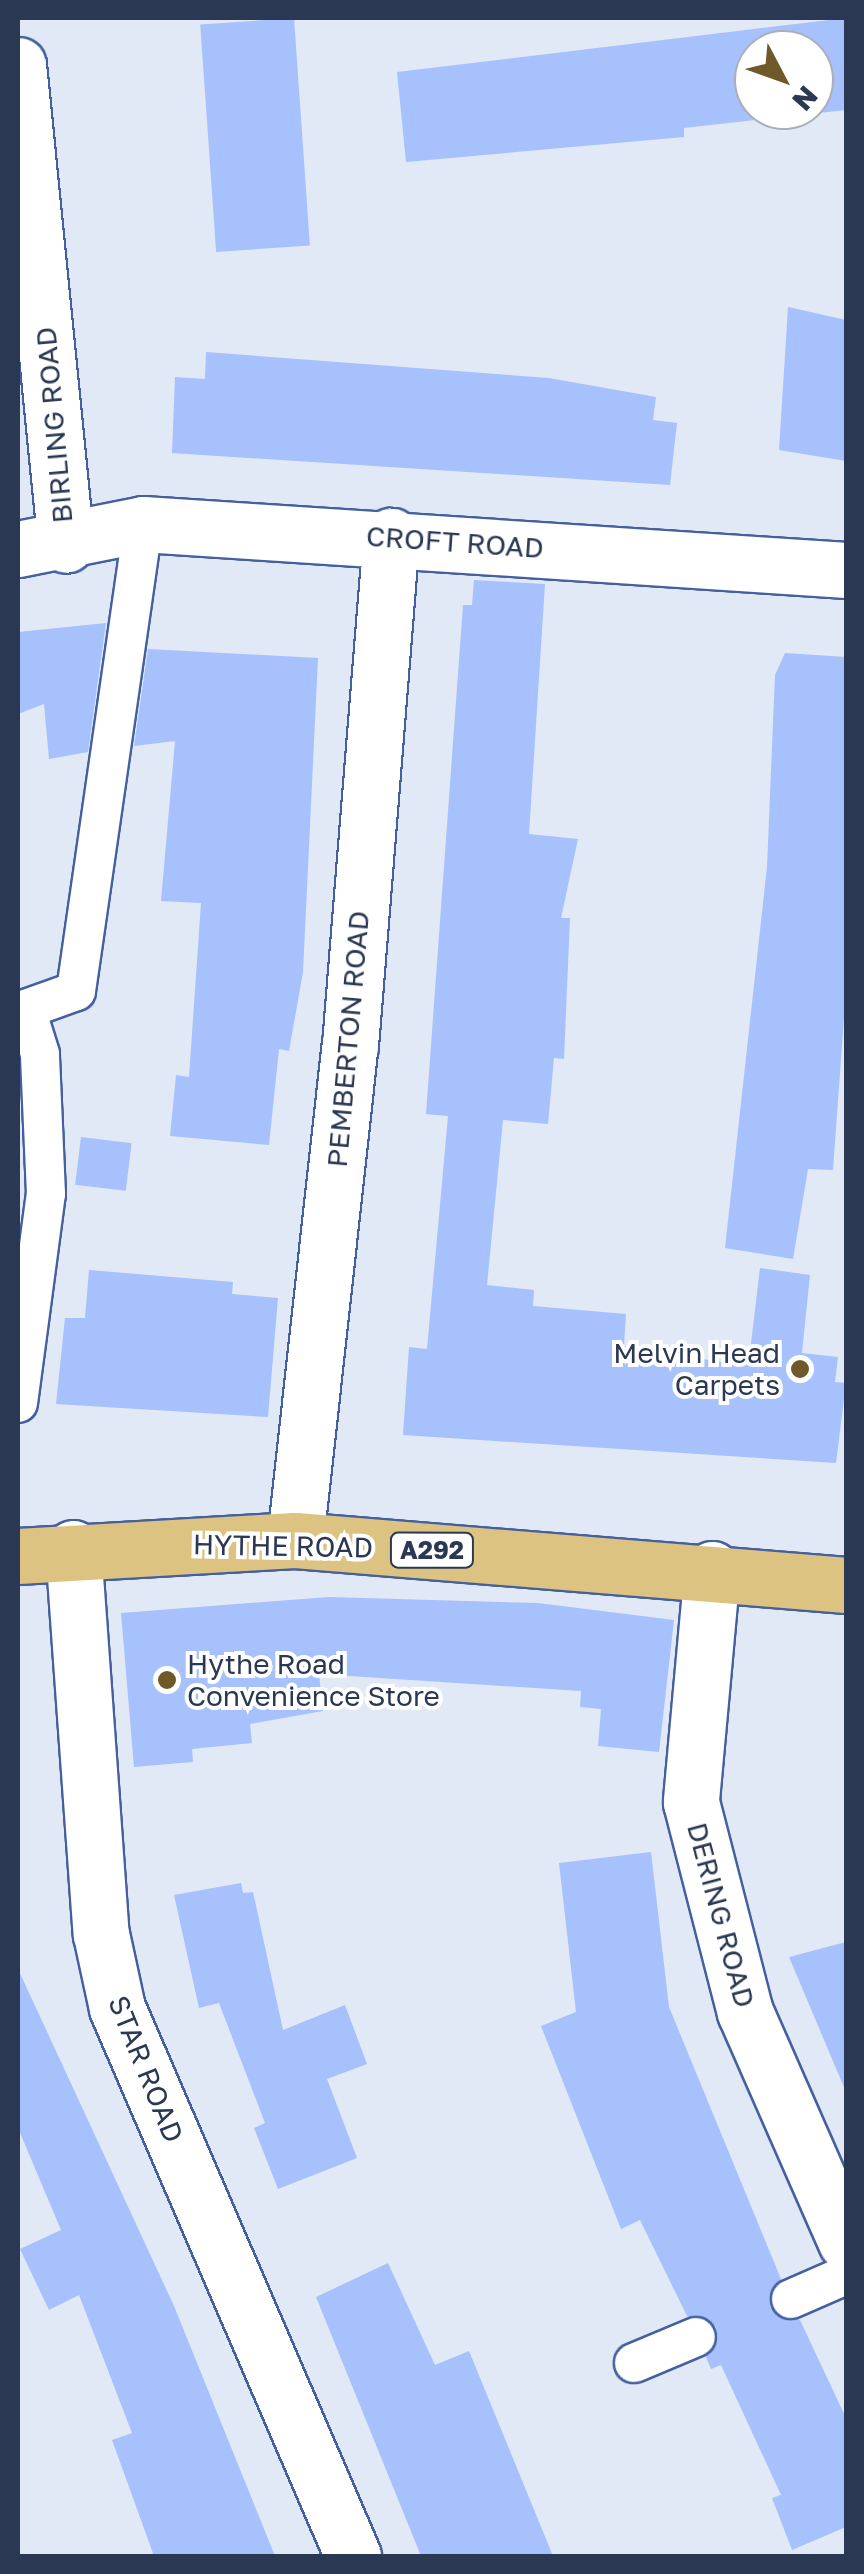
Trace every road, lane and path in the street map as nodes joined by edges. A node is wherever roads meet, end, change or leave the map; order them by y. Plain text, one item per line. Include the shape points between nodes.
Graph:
1 (18, 65) edge
2 (22, 136) edge
3 (143, 524) junction
4 (391, 536) junction
5 (42, 547) edge
6 (846, 570) edge
7 (22, 1009) edge
8 (18, 1403) edge
9 (295, 1540) junction
10 (74, 1548) junction
11 (18, 1556) edge
12 (712, 1568) junction
13 (846, 1585) edge
14 (846, 2242) edge
15 (846, 2275) edge
16 (791, 2299) dead end
17 (696, 2337) dead end
18 (634, 2363) dead end
19 (353, 2556) edge

1 - 2 street, BIRLING ROAD
2 - 5 street, BIRLING ROAD
3 - 4 street, CROFT ROAD
3 - 5 street, CROFT ROAD
3 - 7 lane via 76,991
4 - 6 street, CROFT ROAD
4 - 9 street, PEMBERTON ROAD via 350,1046
7 - 8 lane via 40,1054 46,1194
9 - 10 main road, HYTHE ROAD / A292
9 - 12 main road, HYTHE ROAD / A292
10 - 11 main road, HYTHE ROAD / A292
10 - 19 street, STAR ROAD via 101,1934 117,2008
12 - 13 main road, HYTHE ROAD / A292
12 - 14 street, DERING ROAD via 691,1802 745,2012
15 - 16 lane
17 - 18 lane

